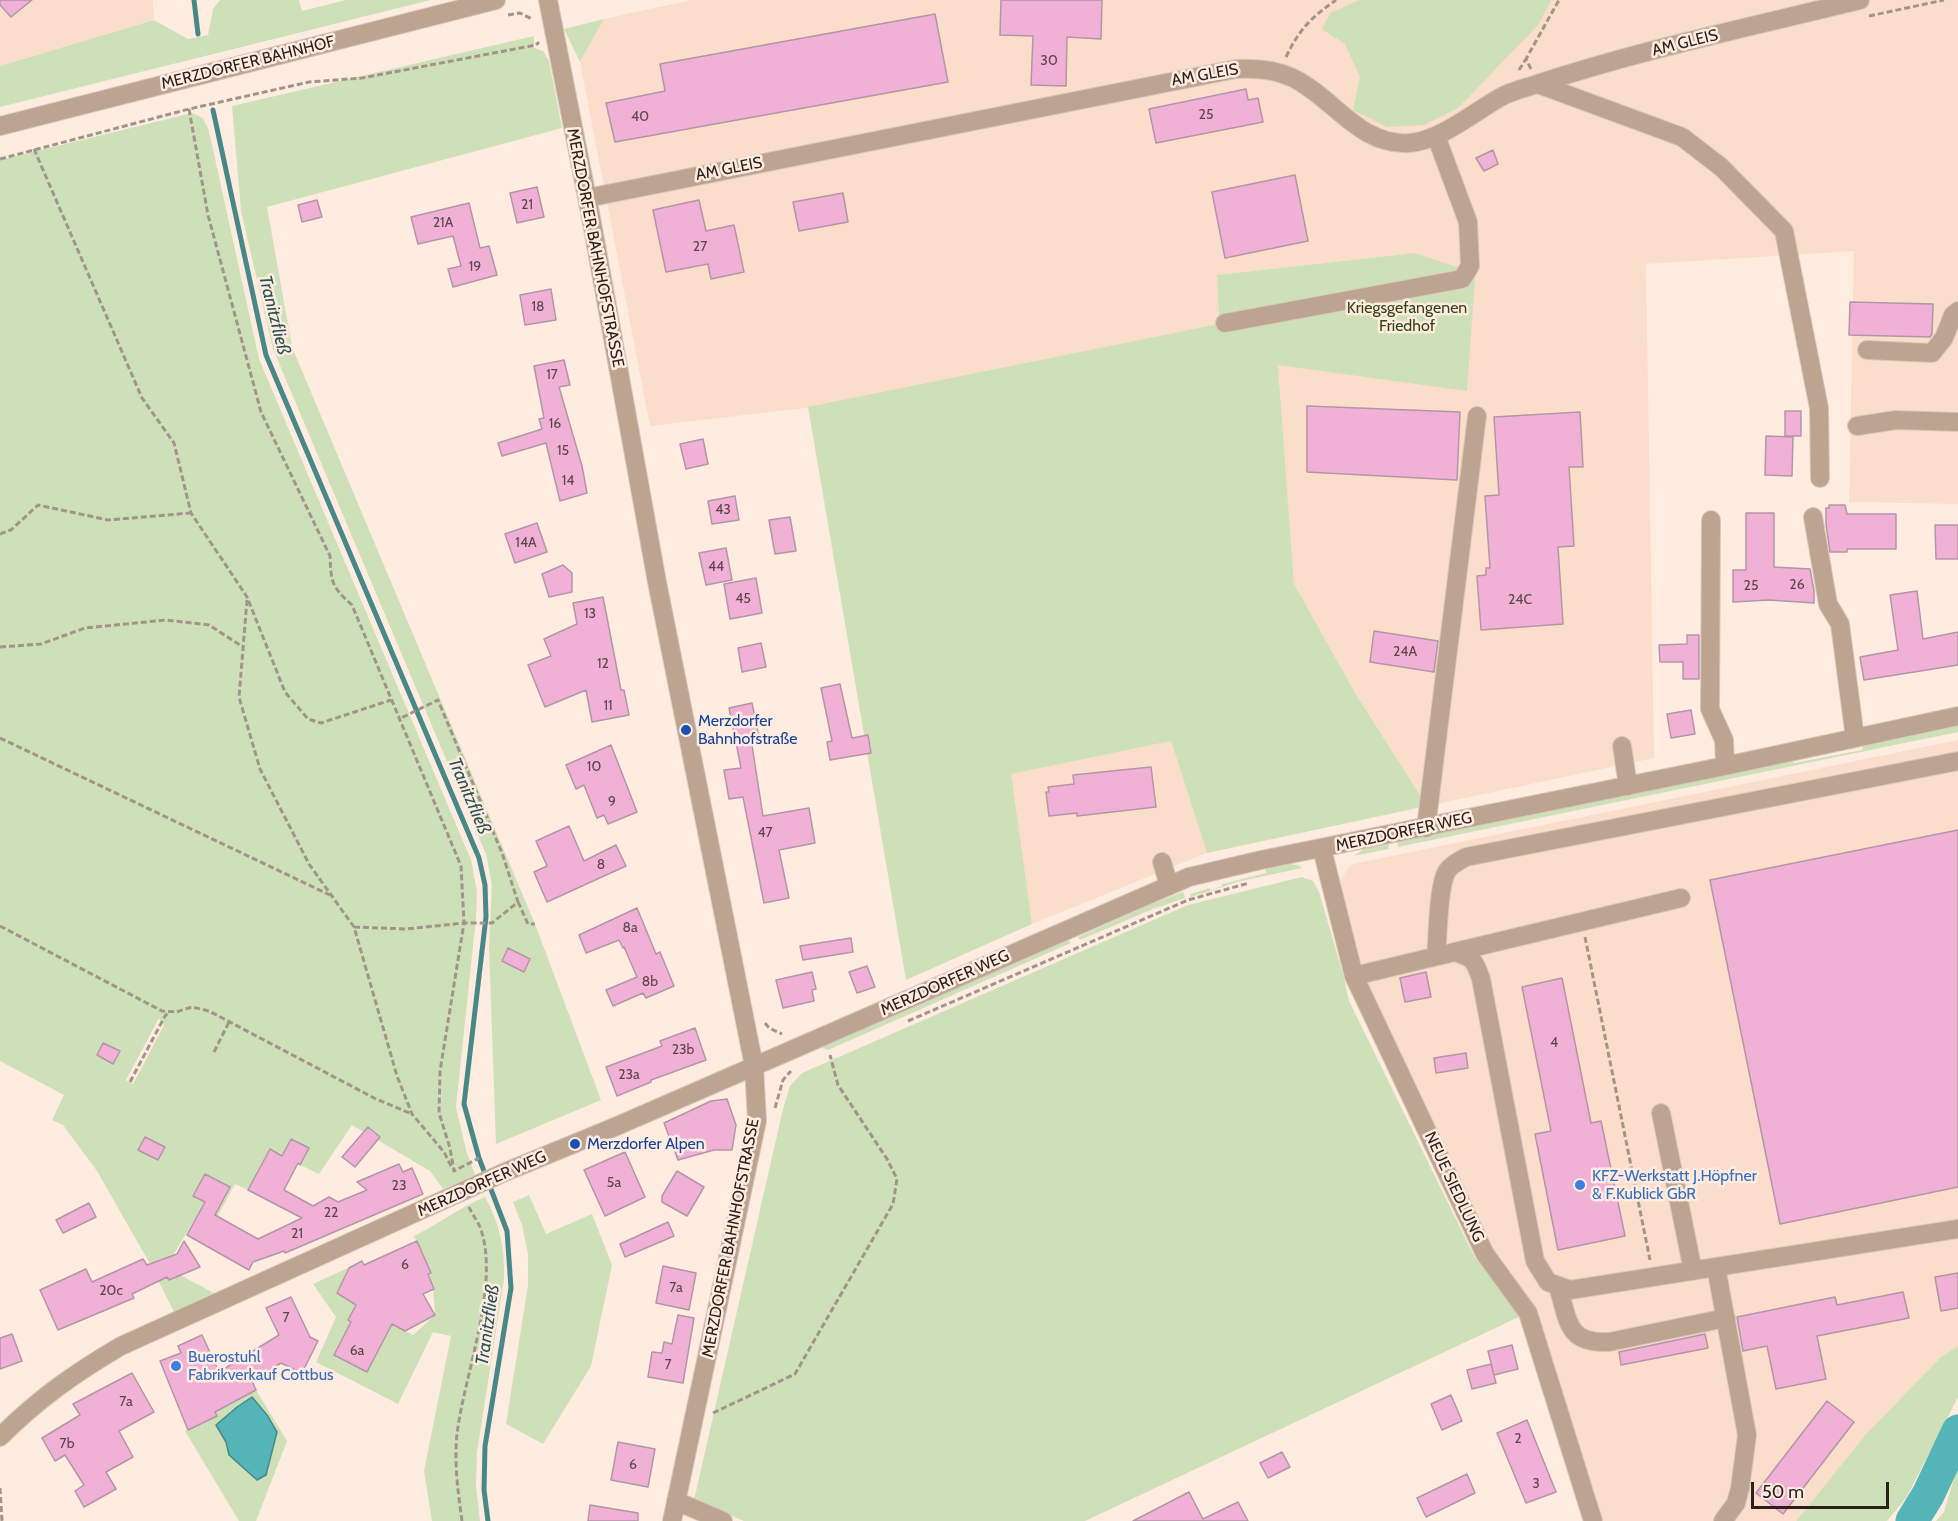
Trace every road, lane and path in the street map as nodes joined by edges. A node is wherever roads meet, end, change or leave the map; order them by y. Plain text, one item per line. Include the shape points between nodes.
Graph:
1 (496, 0) edge
2 (548, 0) edge
3 (1336, 0) edge
4 (1559, 0) edge
5 (1944, 0) edge
6 (1862, 9) edge
7 (539, 34) dead end
8 (1278, 72) junction
9 (1538, 84) junction
10 (189, 109) junction
11 (0, 126) edge
12 (1436, 136) junction
13 (34, 149) junction
14 (0, 159) edge
15 (587, 198) junction
16 (1958, 311) edge
17 (1225, 323) dead end
18 (1867, 350) dead end
19 (1476, 416) dead end
20 (1958, 422) edge
21 (1857, 426) dead end
22 (1820, 478) dead end
23 (190, 513) junction
24 (1813, 517) dead end
25 (1711, 520) dead end
26 (0, 534) edge
27 (248, 597) junction
28 (0, 647) edge
29 (243, 647) junction
30 (391, 700) junction
31 (1958, 716) edge
32 (399, 719) junction
33 (0, 738) edge
34 (1854, 738) junction
35 (1622, 746) dead end
36 (1958, 761) edge
37 (1725, 766) junction
38 (1628, 786) junction
39 (1426, 828) junction
40 (1322, 849) junction
41 (1162, 862) dead end
42 (1251, 883) dead end
43 (1169, 885) junction
44 (331, 895) junction
45 (1681, 898) dead end
46 (518, 902) junction
47 (1582, 922) junction
48 (464, 923) junction
49 (535, 924) dead end
50 (0, 927) edge
51 (354, 927) junction
52 (1445, 954) junction
53 (1354, 976) junction
54 (169, 1012) junction
55 (229, 1022) junction
56 (906, 1022) dead end
57 (214, 1052) dead end
58 (820, 1059) dead end
59 (754, 1066) junction
60 (799, 1068) dead end
61 (130, 1082) dead end
62 (1660, 1113) dead end
63 (412, 1114) junction
64 (757, 1121) junction
65 (479, 1158) dead end
66 (454, 1172) junction
67 (463, 1191) junction
68 (1958, 1229) edge
69 (1716, 1267) junction
70 (1692, 1271) junction
71 (1653, 1277) junction
72 (1558, 1287) junction
73 (1726, 1318) junction
74 (694, 1418) junction
75 (0, 1437) edge
76 (0, 1488) edge
77 (676, 1501) junction
78 (2, 1521) edge
79 (462, 1521) edge
80 (672, 1521) edge
81 (723, 1521) edge
82 (1593, 1521) edge
83 (1723, 1521) edge

1 - 11 street, MERZDORFER BAHNHOF
2 - 15 street, MERZDORFER BAHNHOFSTRASSE
3 - 8 path via 1298,33
4 - 9 path via 1527,59
5 - 6 path
6 - 9 street, AM GLEIS via 1586,67
7 - 10 path via 536,45 362,78 309,82
8 - 12 street, AM GLEIS via 1309,87 1379,140 1409,143
8 - 15 street, AM GLEIS via 1247,68 1201,75
9 - 12 street, AM GLEIS via 1504,96
9 - 22 street via 1682,137 1721,167 1785,231 1819,408
10 - 13 path
10 - 30 path via 208,215 261,412 330,556 330,579 352,605
12 - 17 street via 1468,222 1470,266 1462,279
13 - 14 path
13 - 23 path via 142,398 174,443
15 - 59 street, MERZDORFER BAHNHOFSTRASSE via 657,582
16 - 18 street via 1932,353
19 - 39 street
20 - 21 street via 1896,420
23 - 26 path via 108,520 38,505 11,530
23 - 27 path
24 - 34 street via 1828,604 1840,624
25 - 37 street via 1710,709 1724,740
27 - 29 path
27 - 30 path via 285,692 308,719 321,723
28 - 29 path via 41,644 85,628 165,620 209,626
29 - 44 path via 239,697 260,769 309,864
30 - 32 path
31 - 34 street, MERZDORFER WEG
32 - 46 path via 438,700 502,853
32 - 48 path via 461,867
33 - 44 path
34 - 37 street, MERZDORFER WEG
35 - 38 street
36 - 52 street via 1466,857 1446,873 1442,884
37 - 38 street, MERZDORFER WEG
38 - 39 street, MERZDORFER WEG
39 - 40 street, MERZDORFER WEG
40 - 43 street, MERZDORFER WEG via 1225,868
40 - 53 street, NEUE SIEDLUNG
41 - 43 street
42 - 56 path via 1188,900
43 - 59 street, MERZDORFER WEG
44 - 51 path
45 - 47 street
46 - 48 path via 492,924
46 - 49 path via 528,924
47 - 52 street
47 - 71 path
48 - 51 path via 406,929
48 - 66 path via 440,1071 439,1113
50 - 54 path
51 - 63 path via 397,1076
52 - 53 street
52 - 72 street via 1467,955 1476,963 1535,1261 1548,1282
53 - 82 street, NEUE SIEDLUNG via 1485,1254 1528,1313
54 - 55 path via 192,1007
54 - 61 path
55 - 57 path
55 - 63 path
58 - 74 path via 830,1055 838,1085 887,1159 897,1179 893,1204 795,1374 720,1412
59 - 64 street, MERZDORFER BAHNHOFSTRASSE
59 - 67 street, MERZDORFER WEG
60 - 64 path via 783,1080 776,1108
62 - 70 street
63 - 66 path via 444,1152
64 - 74 street, MERZDORFER BAHNHOFSTRASSE
65 - 66 path
67 - 75 street, MERZDORFER WEG via 121,1346 49,1392
67 - 79 path via 480,1227 487,1280 457,1436
68 - 69 street
69 - 70 street
69 - 73 street
70 - 71 street
71 - 72 street via 1570,1290
72 - 73 street via 1572,1332 1594,1343
73 - 83 street via 1747,1435 1736,1503
74 - 77 street, MERZDORFER BAHNHOFSTRASSE
76 - 78 path
77 - 80 street, MERZDORFER BAHNHOFSTRASSE
77 - 81 street

